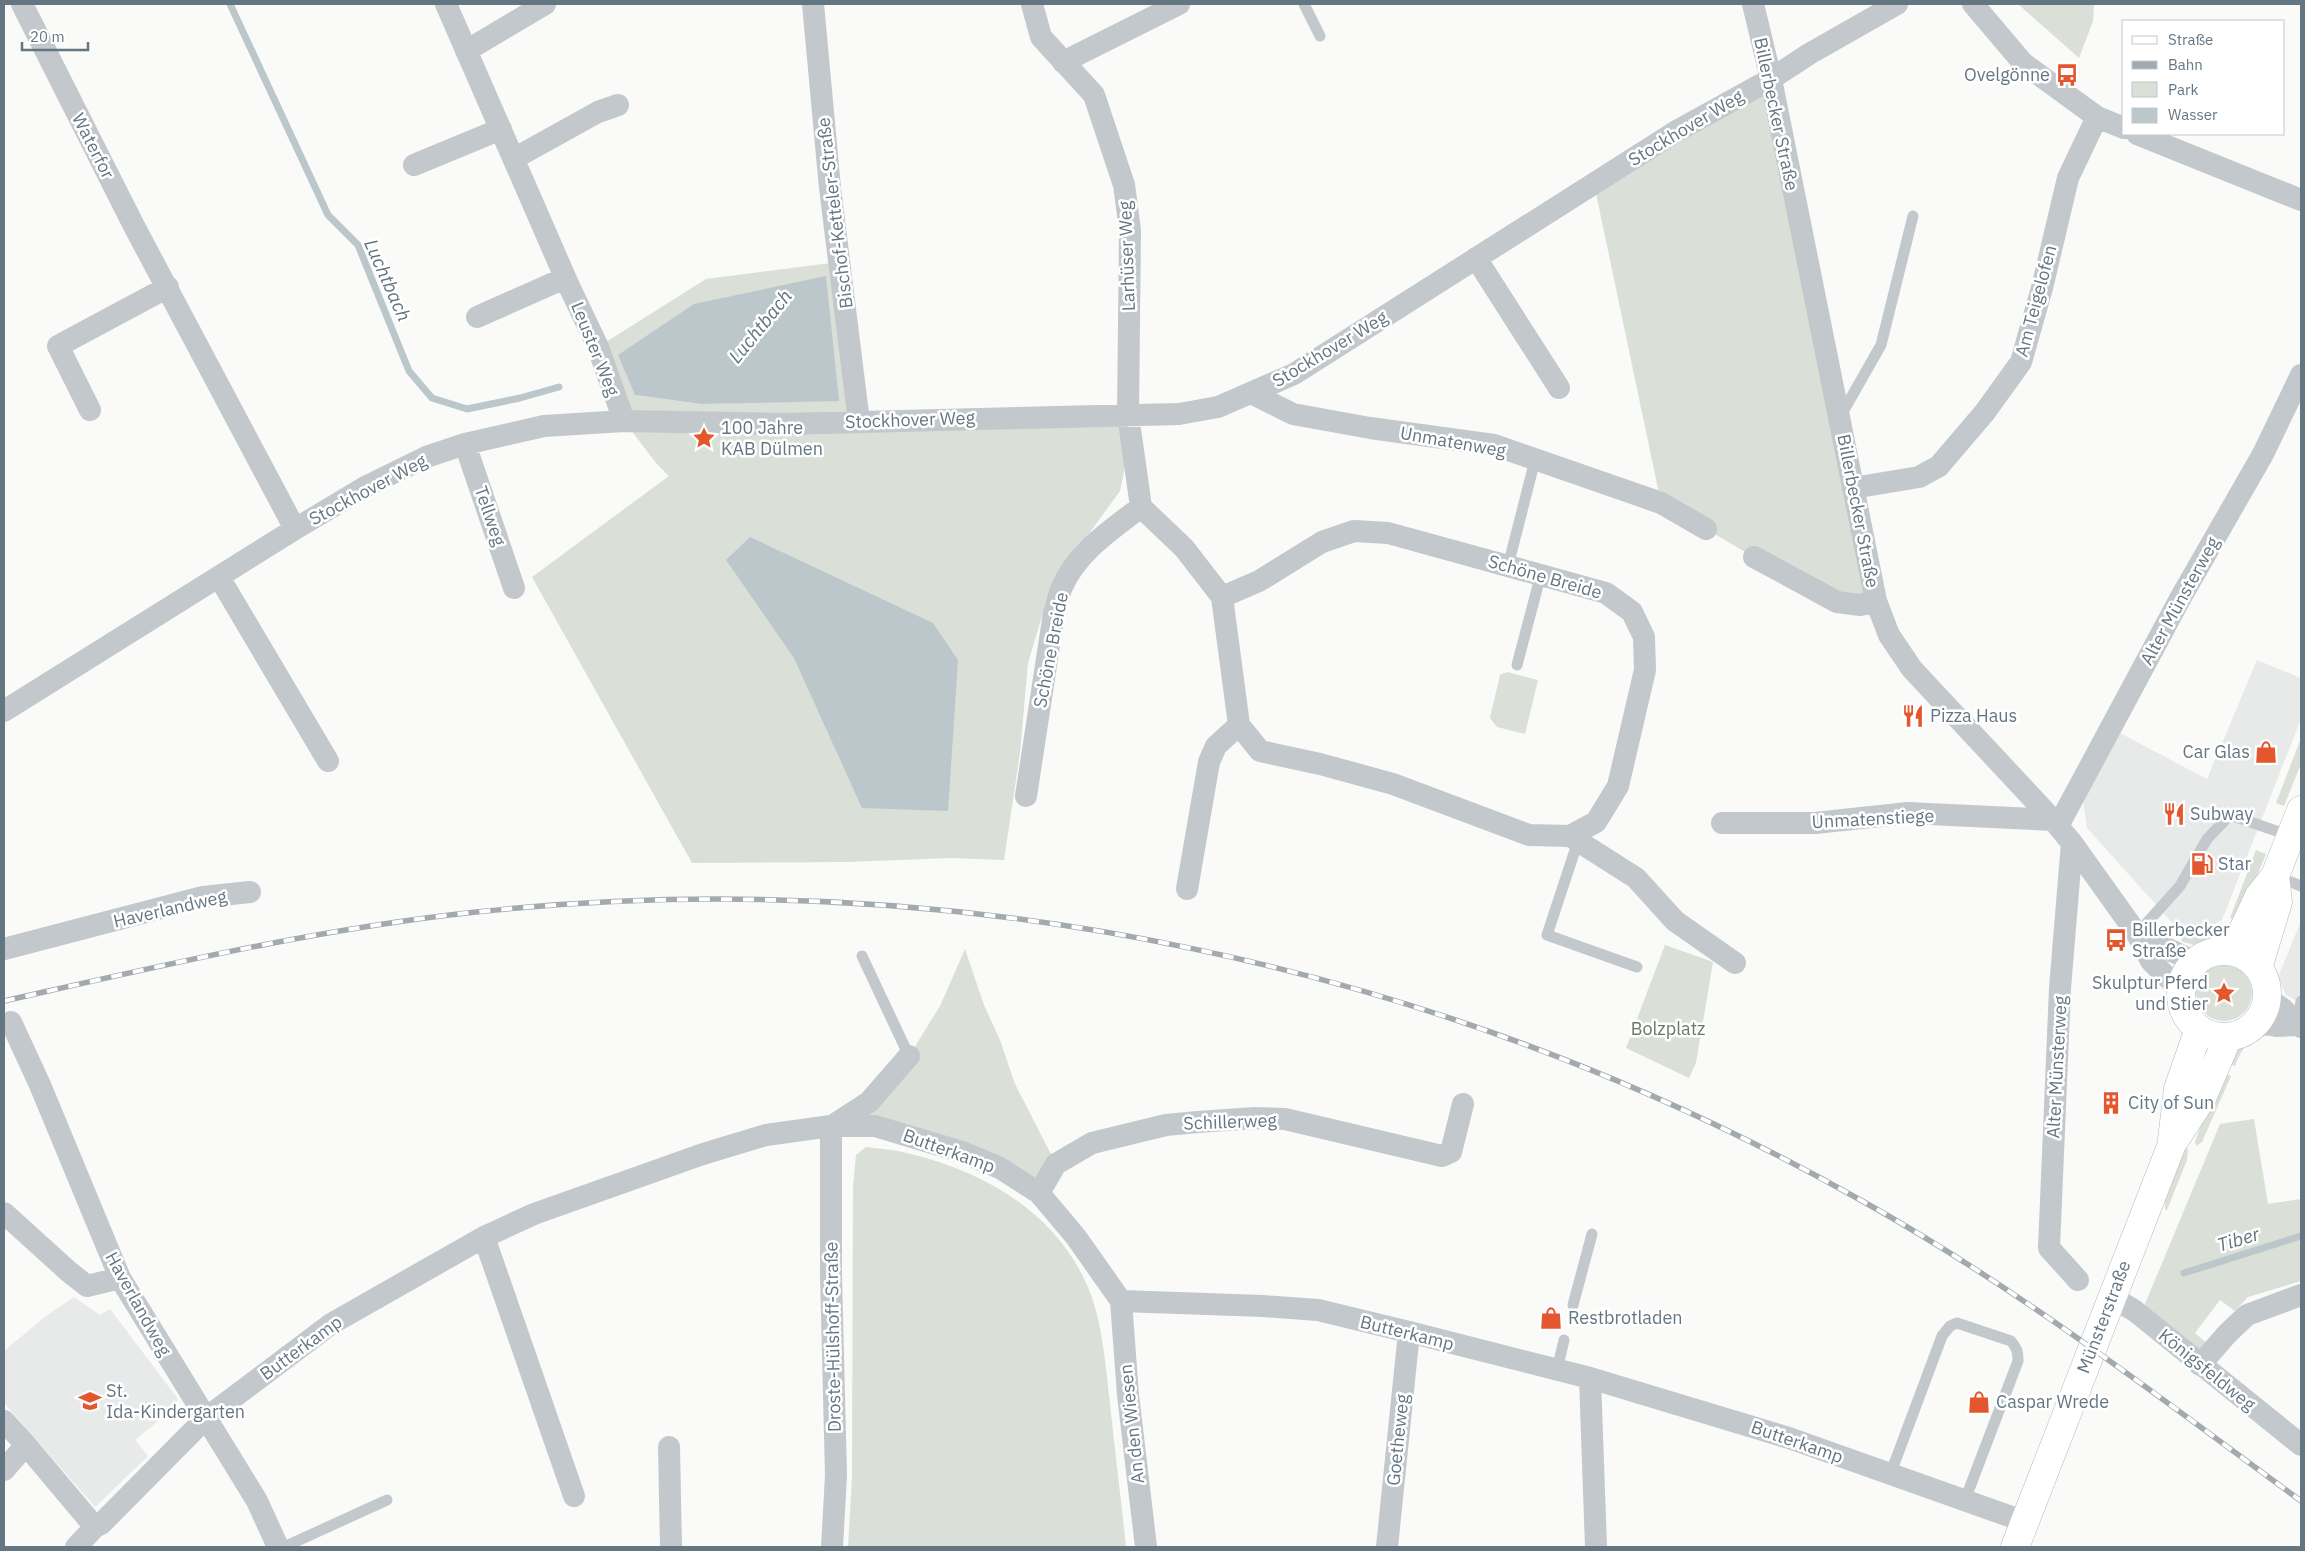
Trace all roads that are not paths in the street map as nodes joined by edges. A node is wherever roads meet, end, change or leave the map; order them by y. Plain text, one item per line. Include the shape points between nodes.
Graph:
1 (22, 4) edge
2 (446, 4) edge
3 (545, 4) edge
4 (813, 4) edge
5 (1032, 4) edge
6 (1179, 4) edge
7 (1304, 4) edge
8 (1753, 4) edge
9 (1897, 4) edge
10 (1973, 4) edge
11 (1320, 36) dead end
12 (466, 50) junction
13 (1063, 62) junction
14 (1771, 79) junction
15 (618, 105) dead end
16 (2097, 117) junction
17 (2122, 127) edge
18 (501, 129) junction
19 (2139, 135) edge
20 (514, 158) junction
21 (414, 165) dead end
22 (2301, 200) edge
23 (1913, 216) dead end
24 (1476, 258) junction
25 (565, 278) junction
26 (168, 287) junction
27 (477, 317) dead end
28 (2301, 375) edge
29 (1559, 388) dead end
30 (1251, 393) junction
31 (90, 410) dead end
32 (1128, 415) junction
33 (1839, 418) junction
34 (624, 421) junction
35 (859, 422) junction
36 (465, 444) junction
37 (1535, 460) junction
38 (1853, 488) junction
39 (1141, 507) junction
40 (295, 529) junction
41 (1706, 529) dead end
42 (1754, 557) dead end
43 (1508, 566) junction
44 (1541, 574) junction
45 (219, 577) junction
46 (514, 588) dead end
47 (1222, 597) junction
48 (1876, 601) junction
49 (1517, 666) dead end
50 (4, 712) edge
51 (1239, 725) junction
52 (328, 761) dead end
53 (1026, 796) dead end
54 (2301, 810) edge
55 (1722, 822) dead end
56 (2061, 830) junction
57 (2291, 836) junction
58 (1574, 839) junction
59 (2275, 876) junction
60 (2301, 886) edge
61 (1187, 889) dead end
62 (250, 892) dead end
63 (2137, 934) junction
64 (4, 949) edge
65 (2229, 951) junction
66 (862, 956) dead end
67 (2195, 962) junction
68 (1735, 963) dead end
69 (1637, 967) dead end
70 (2258, 968) junction
71 (2181, 990) junction
72 (2301, 1001) edge
73 (2262, 1010) junction
74 (11, 1022) dead end
75 (2300, 1026) edge
76 (2199, 1029) junction
77 (2228, 1037) junction
78 (909, 1056) joint
79 (1463, 1104) dead end
80 (831, 1126) junction
81 (2172, 1144) junction
82 (1039, 1193) junction
83 (4, 1213) edge
84 (1592, 1234) dead end
85 (484, 1237) junction
86 (120, 1278) junction
87 (2078, 1280) dead end
88 (2301, 1296) edge
89 (2112, 1297) junction
90 (1121, 1301) junction
91 (1573, 1305) dead end
92 (1408, 1332) junction
93 (1564, 1340) dead end
94 (2200, 1365) junction
95 (1556, 1370) junction
96 (1590, 1378) junction
97 (206, 1418) junction
98 (4, 1421) edge
99 (26, 1445) junction
100 (2301, 1445) edge
101 (669, 1447) dead end
102 (4, 1470) edge
103 (1890, 1475) junction
104 (574, 1496) dead end
105 (387, 1500) dead end
106 (1965, 1500) junction
107 (2026, 1522) junction
108 (94, 1527) junction
109 (76, 1547) edge
110 (278, 1547) edge
111 (284, 1547) edge
112 (671, 1547) edge
113 (832, 1547) edge
114 (1146, 1547) edge
115 (1387, 1547) edge
116 (1596, 1547) edge
117 (2015, 1547) edge

1 - 26 street, Waterfor
2 - 12 street, Leuster Weg
3 - 12 street
4 - 35 street, Bischof-Ketteler-Straße via 830,188
5 - 13 street, Larhüser Weg via 1041,37
6 - 13 street
7 - 11 lane
8 - 14 street, Billerbecker Straße
9 - 14 street, Stockhover Weg
10 - 16 street via 2023,63
12 - 18 street, Leuster Weg
13 - 32 street, Larhüser Weg via 1094,95 1124,185 1130,230
14 - 24 street, Stockhover Weg via 1674,132
14 - 33 street, Billerbecker Straße
15 - 20 street via 598,112
16 - 17 street
16 - 38 street, Am Teigelofen via 2068,178 2021,362 1985,412 1939,466 1918,476
18 - 20 street, Leuster Weg
18 - 21 street
19 - 22 street
20 - 25 street, Leuster Weg
23 - 33 lane via 1881,345
24 - 29 street
24 - 30 street, Stockhover Weg via 1294,374
25 - 27 street
25 - 34 street, Leuster Weg via 598,347
26 - 31 street via 58,346
26 - 40 street, Waterfor
28 - 56 street, Alter Münsterweg via 2263,454 2180,597
30 - 32 street, Stockhover Weg via 1218,407 1179,414
30 - 37 street, Unmatenweg via 1293,414 1494,445
32 - 35 street, Stockhover Weg
32 - 39 street
33 - 38 street, Billerbecker Straße
34 - 35 street, Stockhover Weg
34 - 36 street, Stockhover Weg via 544,426
36 - 40 street, Stockhover Weg via 367,486
36 - 46 street, Tellweg
37 - 41 street, Unmatenweg via 1661,503
37 - 43 lane
38 - 48 street, Billerbecker Straße
39 - 47 street via 1184,548
39 - 53 street, Schöne Breide via 1077,561 1061,588 1054,613
40 - 45 street, Stockhover Weg
42 - 48 street via 1837,602 1860,605
43 - 44 street, Schöne Breide
43 - 47 street, Schöne Breide via 1388,533 1354,531 1322,542 1259,581
44 - 49 lane
44 - 58 street, Schöne Breide via 1606,593 1632,612 1644,637 1645,670 1618,786 1596,822
45 - 50 street, Stockhover Weg
45 - 52 street
47 - 51 street
48 - 56 street, Billerbecker Straße via 1889,635 1912,669
51 - 58 street, Schöne Breide via 1260,751 1392,784 1529,835
51 - 61 street via 1216,746 1209,762
54 - 57 main road
55 - 56 street, Unmatenstiege via 1814,823 1908,813
56 - 63 street, Billerbecker Straße
56 - 87 street, Alter Münsterweg via 2060,988 2049,1248
57 - 59 main road
57 - 63 lane via 2230,815 2207,839 2180,886
58 - 68 street via 1636,878 1675,921
58 - 69 lane via 1547,935
59 - 60 lane
59 - 65 main road via 2259,896
59 - 70 main road via 2278,902
62 - 64 street, Haverlandweg via 203,897
63 - 67 street, Billerbecker Straße
63 - 71 street, Billerbecker Straße via 2151,961
65 - 67 main road via 2216,951
65 - 70 main road via 2240,954
66 - 78 lane
67 - 71 main road via 2183,980
70 - 73 main road via 2267,987
71 - 76 main road via 2182,1005 2188,1019
72 - 75 lane
73 - 75 street via 2276,1026
73 - 77 main road via 2248,1030
74 - 86 street, Haverlandweg
76 - 77 main road via 2213,1036
76 - 81 main road, Münsterstraße via 2178,1089
77 - 81 main road, Münsterstraße via 2202,1098
78 - 80 street, Butterkamp via 869,1102
79 - 82 street, Schillerweg via 1451,1152 1442,1156 1285,1120 1222,1119 1166,1125 1092,1143 1056,1164
80 - 82 street, Butterkamp via 875,1126 962,1152 1000,1168
80 - 85 street, Butterkamp via 766,1135 703,1154 534,1214
80 - 113 street, Droste-Hülshoff-Straße via 836,1475
81 - 89 main road, Münsterstraße
82 - 90 street, Butterkamp via 1076,1237
83 - 86 street via 87,1286
84 - 91 lane
85 - 97 street, Butterkamp via 331,1324
85 - 104 street
86 - 97 street, Haverlandweg
88 - 94 street via 2247,1315
89 - 94 street, Königsfeldweg via 2135,1311
89 - 107 main road, Münsterstraße
90 - 92 street, Butterkamp via 1318,1310
90 - 114 street, An den Wiesen via 1128,1395
92 - 95 street, Butterkamp
92 - 115 street, Goetheweg
93 - 95 lane
94 - 100 street, Königsfeldweg
95 - 96 street, Butterkamp
96 - 103 street, Butterkamp via 1789,1438
96 - 116 street
97 - 108 street, Butterkamp via 101,1524
97 - 110 street, Haverlandweg via 257,1501
98 - 99 street
99 - 102 street
99 - 108 street
101 - 112 street
103 - 106 street, Butterkamp
103 - 106 lane via 1942,1336 1950,1326 1958,1323 2011,1341 2018,1355
105 - 111 lane
106 - 107 street, Butterkamp
107 - 117 main road, Münsterstraße
108 - 109 street, Butterkamp

